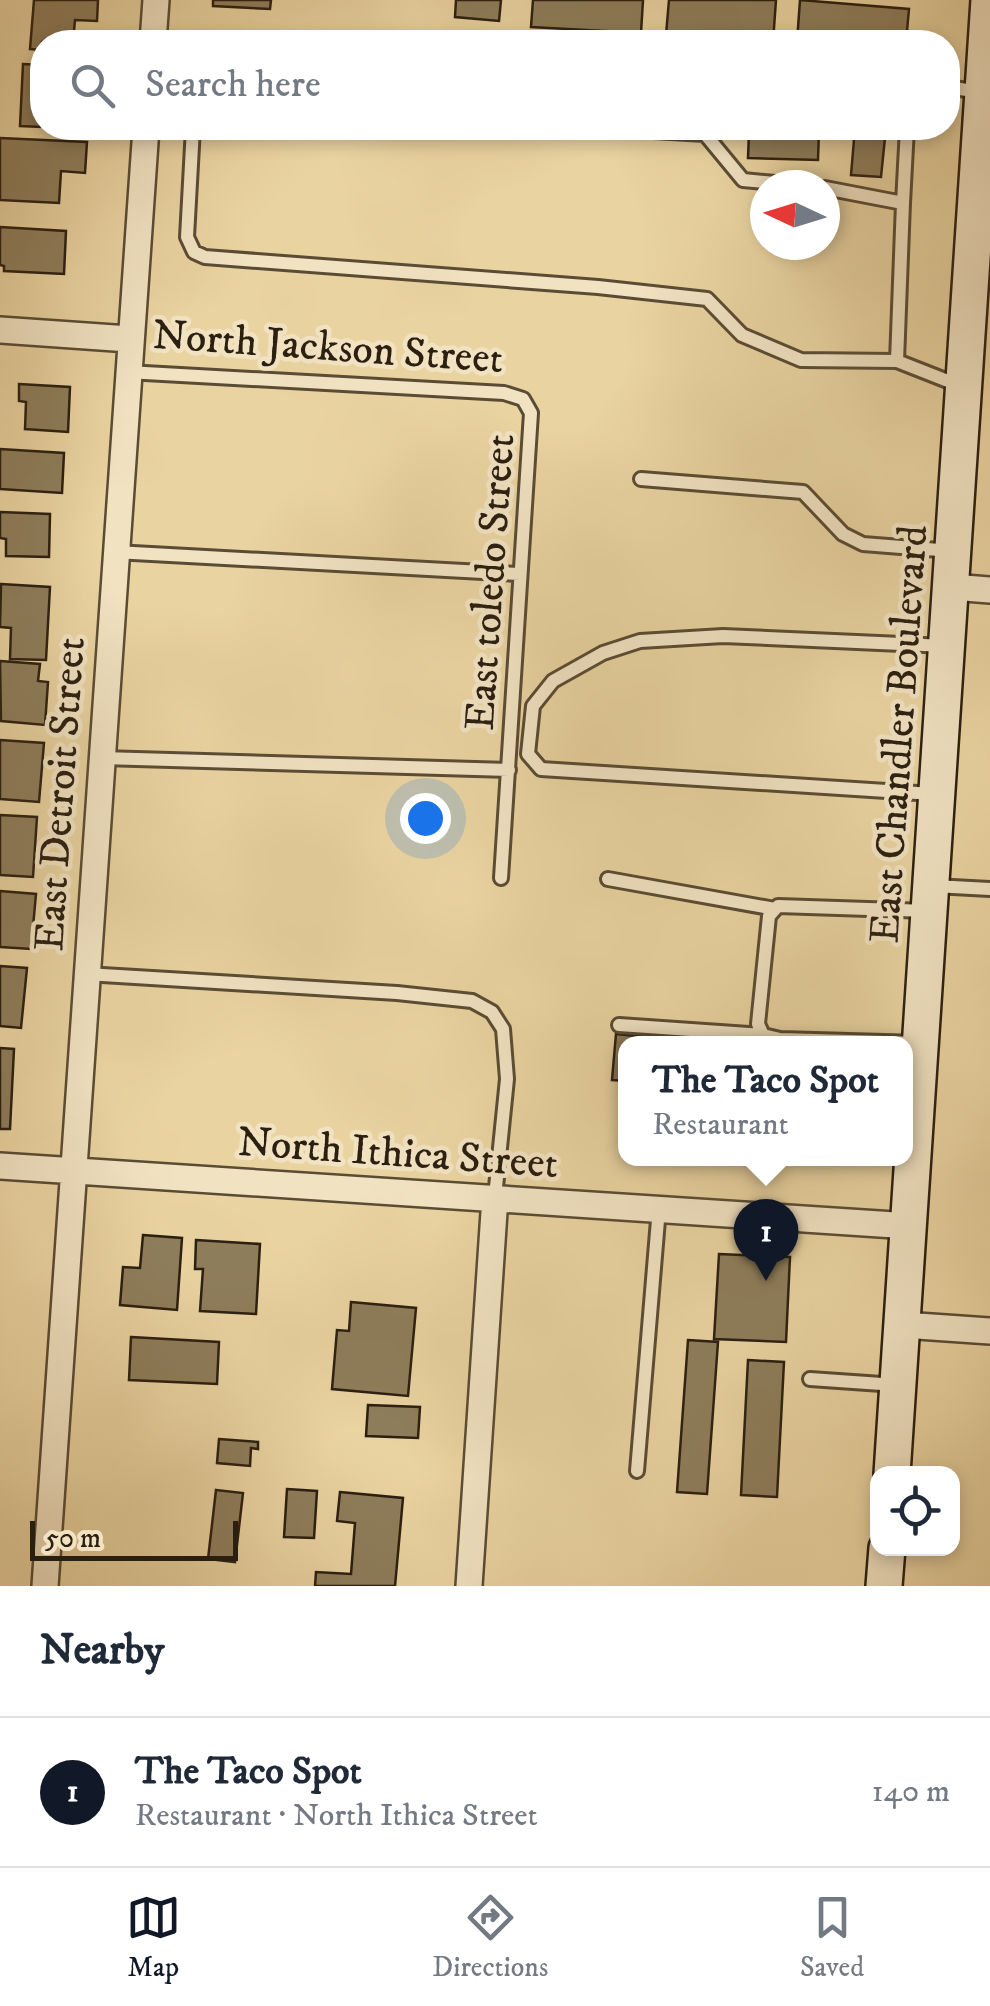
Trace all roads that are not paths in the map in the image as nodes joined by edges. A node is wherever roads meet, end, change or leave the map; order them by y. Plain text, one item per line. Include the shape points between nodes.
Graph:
1 (156, 0) edge
2 (989, 0) edge
3 (154, 30) edge
4 (965, 90) edge
5 (145, 140) edge
6 (191, 140) edge
7 (715, 140) edge
8 (906, 140) edge
9 (750, 181) edge
10 (840, 191) edge
11 (903, 203) junction
12 (0, 330) edge
13 (129, 339) junction
14 (897, 361) junction
15 (127, 372) junction
16 (966, 388) junction
17 (523, 399) joint
18 (641, 479) dead end
19 (954, 551) junction
20 (115, 552) junction
21 (520, 574) junction
22 (952, 587) junction
23 (990, 590) edge
24 (948, 646) junction
25 (101, 758) junction
26 (509, 770) junction
27 (938, 795) junction
28 (501, 878) dead end
29 (608, 879) dead end
30 (990, 889) edge
31 (931, 898) junction
32 (775, 910) junction
33 (86, 974) junction
34 (619, 1025) dead end
35 (764, 1034) junction
36 (770, 1036) edge
37 (913, 1043) edge
38 (922, 1043) junction
39 (0, 1166) edge
40 (73, 1170) junction
41 (495, 1196) junction
42 (659, 1208) junction
43 (910, 1226) junction
44 (903, 1324) junction
45 (990, 1331) edge
46 (810, 1379) dead end
47 (898, 1386) junction
48 (893, 1466) edge
49 (637, 1470) dead end
50 (886, 1556) edge
51 (44, 1586) edge
52 (469, 1586) edge
53 (884, 1586) edge

1 - 3 street
2 - 4 main road, East Chandler Boulevard
4 - 16 main road, East Chandler Boulevard
5 - 13 street, East Detroit Street
6 - 14 lane via 187,237 205,257 708,299 742,334 801,360
7 - 9 lane
8 - 11 lane
10 - 11 lane
11 - 14 lane
12 - 13 street, North Jackson Street
13 - 15 street, East Detroit Street
14 - 16 lane
15 - 17 lane, North Jackson Street via 504,392
15 - 20 street, East Detroit Street
16 - 19 main road, East Chandler Boulevard
17 - 21 lane, East toledo Street via 531,413
18 - 19 lane via 803,492 843,534 863,544
19 - 22 main road, East Chandler Boulevard
20 - 21 lane
20 - 25 street, East Detroit Street
21 - 26 lane, East toledo Street
22 - 23 street
22 - 24 main road, East Chandler Boulevard
24 - 27 main road, East Chandler Boulevard
24 - 27 lane via 724,636 640,641 554,681 533,706 528,731 528,754 541,769
25 - 26 lane
25 - 33 street, East Detroit Street
26 - 28 lane, East toledo Street
27 - 31 main road, East Chandler Boulevard
29 - 32 lane
30 - 31 lane
31 - 32 lane
31 - 38 main road, East Chandler Boulevard
32 - 35 lane via 769,916 758,1024
33 - 40 street, East Detroit Street
33 - 41 lane via 472,1001 492,1012 503,1029 507,1079
34 - 35 lane
35 - 36 lane
37 - 38 lane
38 - 43 main road, East Chandler Boulevard
39 - 40 street, North Ithica Street
40 - 41 street, North Ithica Street
40 - 51 street, East Detroit Street
41 - 42 street, North Ithica Street
41 - 52 street
42 - 43 street, North Ithica Street
42 - 49 lane
43 - 44 main road, East Chandler Boulevard
44 - 45 street
44 - 47 main road, East Chandler Boulevard
46 - 47 lane
47 - 48 main road, East Chandler Boulevard
50 - 53 main road

